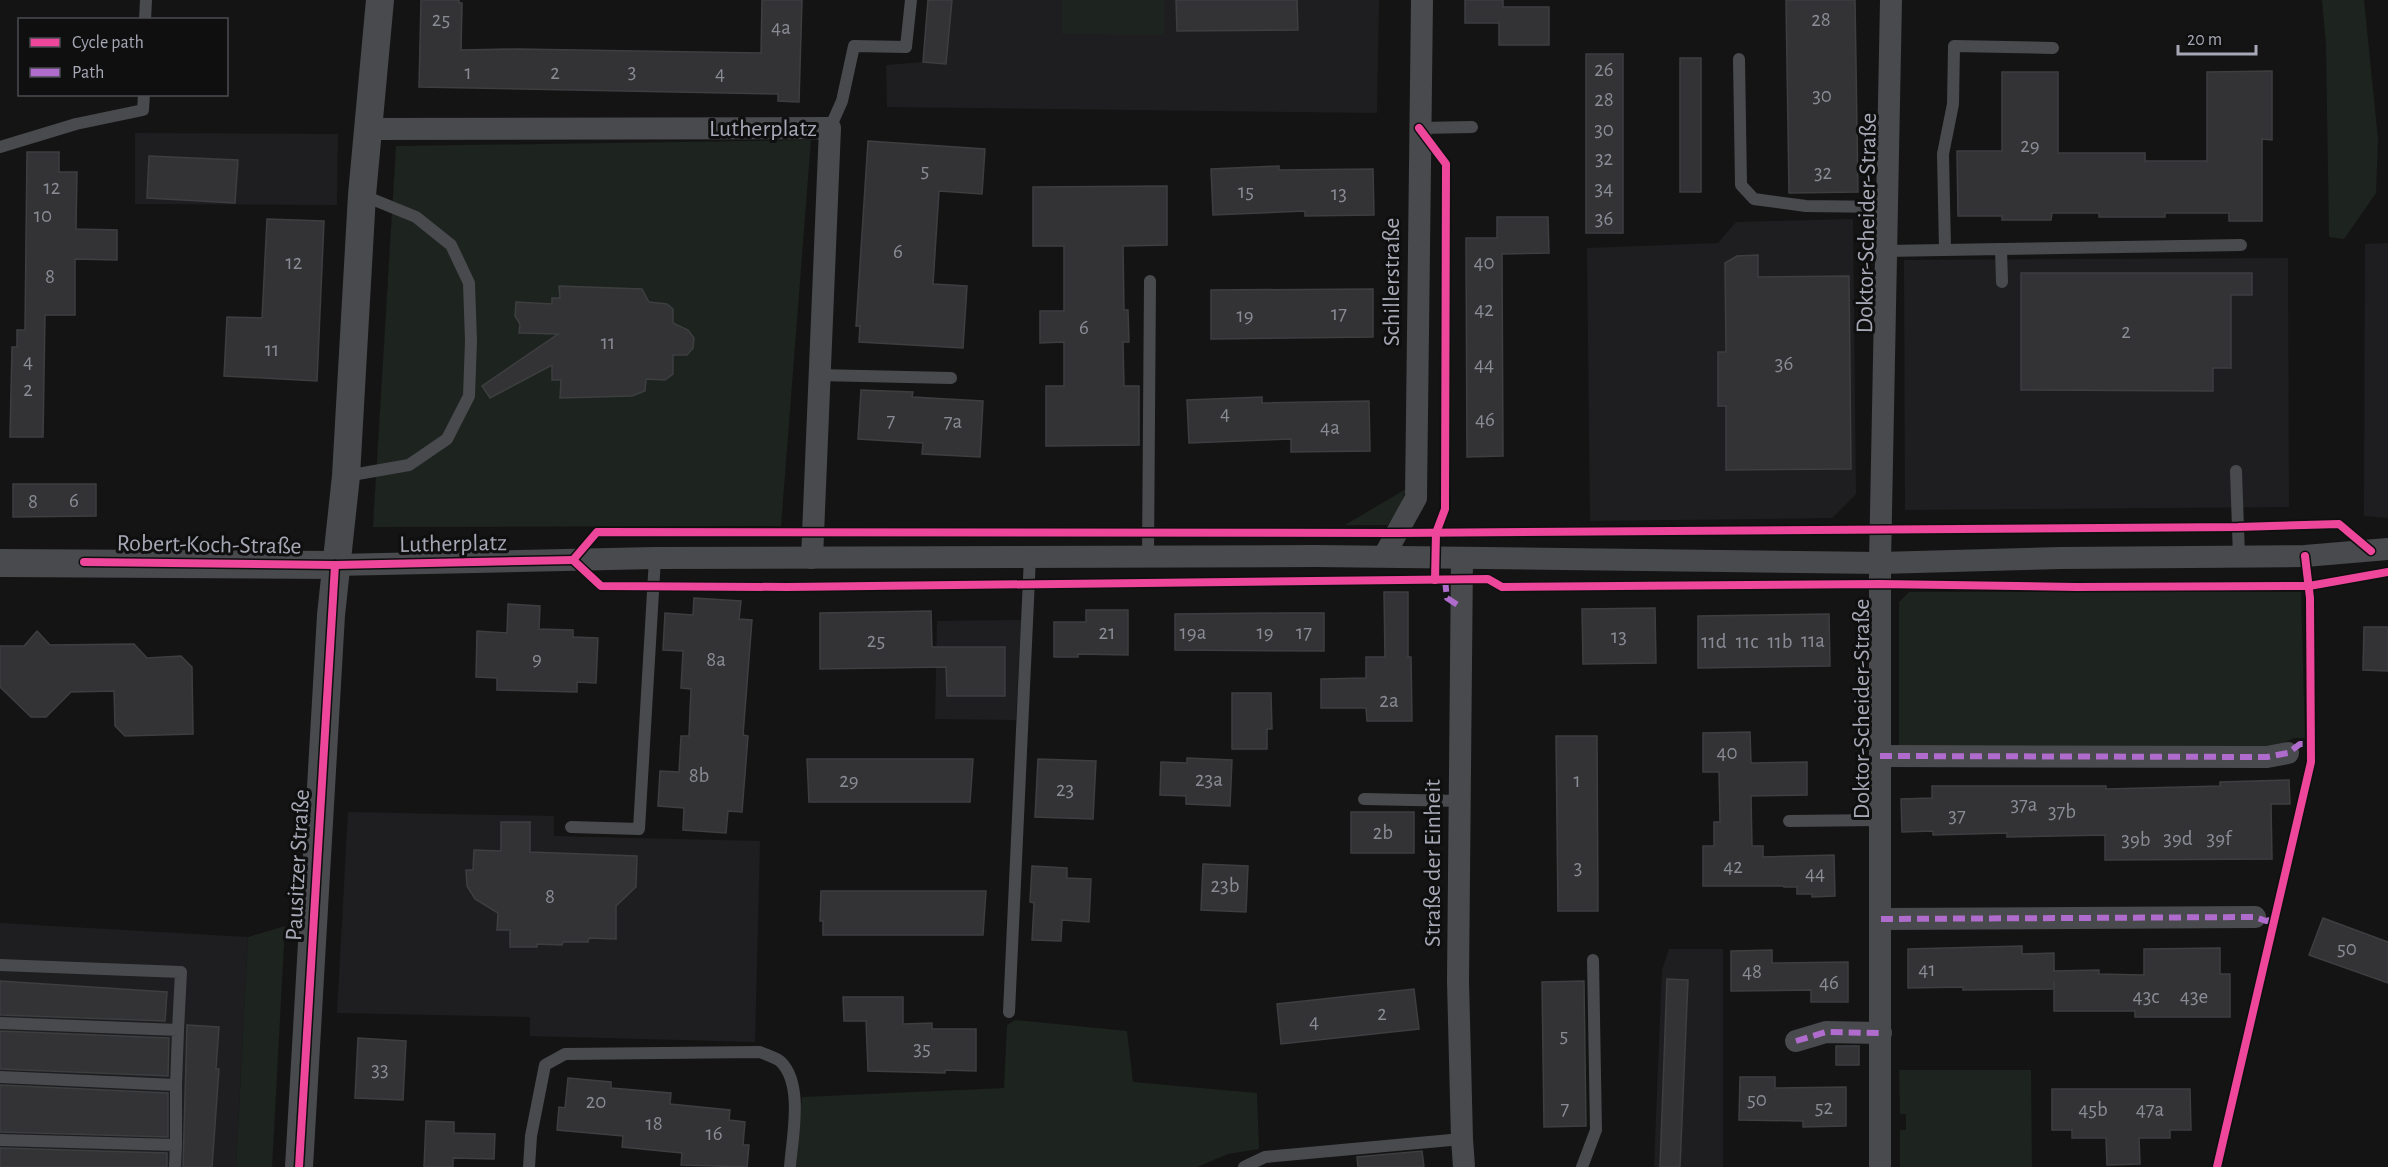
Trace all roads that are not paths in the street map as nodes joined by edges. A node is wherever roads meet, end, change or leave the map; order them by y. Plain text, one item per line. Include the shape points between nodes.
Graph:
1 (146, 0) edge
2 (380, 0) edge
3 (911, 0) edge
4 (1422, 0) edge
5 (1891, 0) edge
6 (146, 18) edge
7 (2053, 48) dead end
8 (1739, 59) dead end
9 (144, 96) edge
10 (1472, 127) dead end
11 (830, 128) junction
12 (1419, 128) junction
13 (369, 129) junction
14 (0, 147) edge
15 (362, 195) junction
16 (1886, 207) junction
17 (2241, 245) dead end
18 (1945, 249) junction
19 (2001, 249) junction
20 (1885, 250) junction
21 (1150, 280) dead end
22 (2002, 282) dead end
23 (818, 375) junction
24 (951, 378) dead end
25 (2236, 471) dead end
26 (346, 476) junction
27 (2388, 549) edge
28 (1148, 556) junction
29 (1384, 556) junction
30 (2239, 556) junction
31 (1030, 557) junction
32 (655, 558) junction
33 (812, 558) junction
34 (1462, 558) junction
35 (1880, 562) junction
36 (0, 563) edge
37 (335, 565) junction
38 (2288, 753) dead end
39 (1880, 756) junction
40 (1364, 799) dead end
41 (1460, 801) junction
42 (1880, 819) junction
43 (1789, 820) dead end
44 (571, 827) dead end
45 (2255, 917) dead end
46 (1881, 919) junction
47 (1593, 960) dead end
48 (0, 965) edge
49 (1009, 1012) dead end
50 (0, 1023) edge
51 (178, 1030) junction
52 (1881, 1033) junction
53 (1796, 1041) dead end
54 (0, 1077) edge
55 (176, 1085) junction
56 (1462, 1139) junction
57 (0, 1140) edge
58 (176, 1144) junction
59 (175, 1167) edge
60 (299, 1167) edge
61 (530, 1167) edge
62 (790, 1167) edge
63 (1244, 1167) edge
64 (1464, 1167) edge
65 (1582, 1167) edge
66 (1880, 1167) edge

1 - 6 lane
2 - 13 street
3 - 11 lane via 906,47 854,46 842,101
4 - 12 street, Schillerstraße
5 - 16 street, Doktor-Scheider-Straße
7 - 18 lane via 1954,46 1953,104 1943,154
8 - 16 lane via 1741,185 1754,199 1806,206
9 - 14 lane via 143,110 76,124
10 - 12 lane
11 - 13 street, Lutherplatz
11 - 23 street, Lutherplatz
12 - 29 street, Schillerstraße via 1416,498
13 - 15 street
15 - 26 street
15 - 26 lane via 416,217 451,245 469,283 469,396 447,438 409,465
16 - 20 street, Doktor-Scheider-Straße
17 - 19 lane
18 - 19 lane
18 - 20 lane
19 - 22 lane
20 - 35 street, Doktor-Scheider-Straße
21 - 28 lane
23 - 24 lane
23 - 33 street, Lutherplatz
25 - 30 lane
26 - 37 street
27 - 30 street via 2305,556
28 - 29 street
28 - 31 street
29 - 34 street
30 - 35 street
31 - 33 street
31 - 49 lane
32 - 33 street, Lutherplatz
32 - 37 street, Lutherplatz
32 - 44 lane via 639,829
34 - 35 street
34 - 41 street, Straße der Einheit
35 - 39 street, Doktor-Scheider-Straße
36 - 37 street, Robert-Koch-Straße
37 - 60 street, Pausitzer Straße
38 - 39 street, Doktor-Scheider-Straße via 2268,757
39 - 42 street, Doktor-Scheider-Straße
40 - 41 lane
41 - 56 street, Straße der Einheit
42 - 43 lane
42 - 46 street, Doktor-Scheider-Straße
45 - 46 street
46 - 52 street, Doktor-Scheider-Straße
47 - 65 lane via 1596,1130
48 - 51 lane via 180,972
50 - 51 lane
51 - 55 lane
52 - 53 street via 1826,1032
52 - 66 street, Doktor-Scheider-Straße
54 - 55 lane
55 - 58 lane
56 - 63 lane via 1265,1157
56 - 64 street, Straße der Einheit
57 - 58 lane
58 - 59 lane
61 - 62 lane via 531,1136 545,1065 565,1054 760,1052 780,1061 788,1072 795,1096

